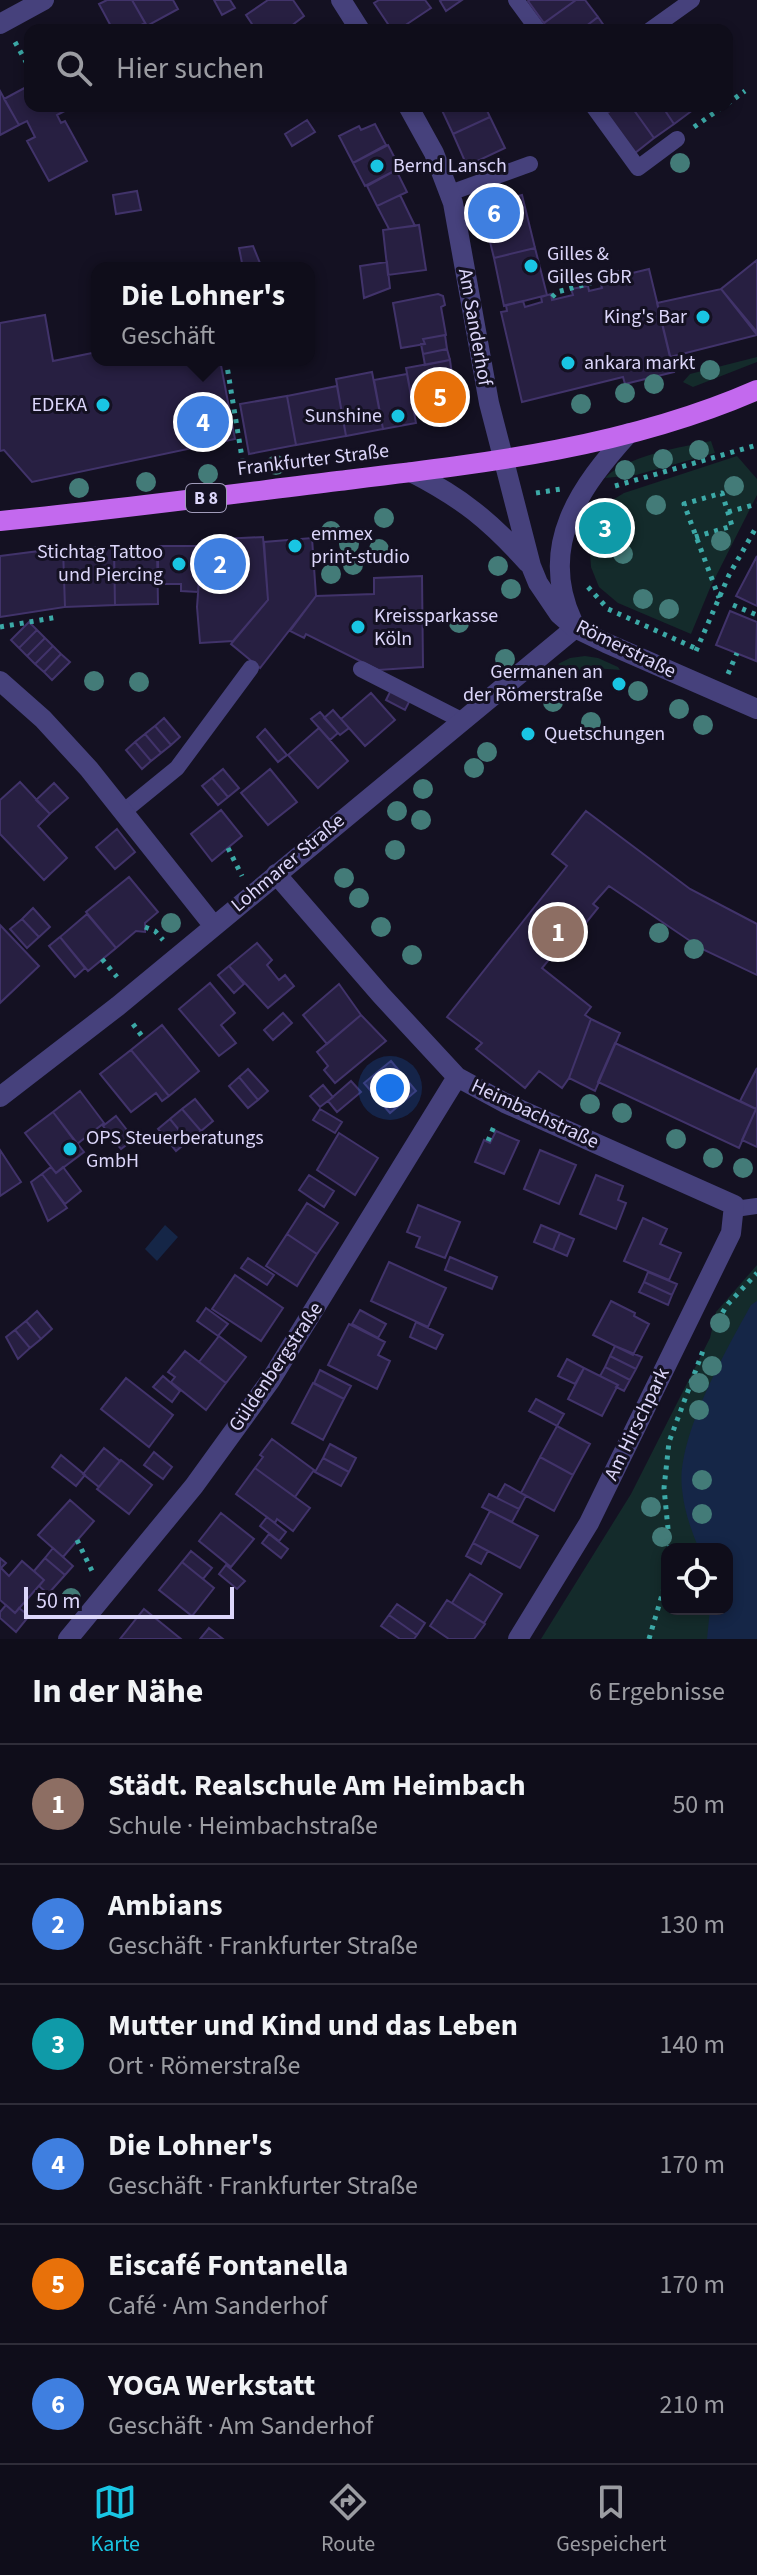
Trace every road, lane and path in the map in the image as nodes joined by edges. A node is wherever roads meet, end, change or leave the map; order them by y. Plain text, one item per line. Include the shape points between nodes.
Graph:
1 (44, 0) edge
2 (341, 0) edge
3 (516, 0) edge
4 (692, 0) edge
5 (2, 23) edge
6 (356, 24) edge
7 (534, 24) edge
8 (658, 24) edge
9 (24, 59) edge
10 (745, 91) dead end
11 (733, 99) edge
12 (411, 112) edge
13 (597, 112) edge
14 (715, 112) edge
15 (677, 139) joint
16 (530, 164) dead end
17 (450, 193) junction
18 (591, 283) dead end
19 (552, 297) dead end
20 (227, 366) edge
21 (757, 390) edge
22 (629, 433) junction
23 (757, 445) edge
24 (504, 461) junction
25 (411, 472) junction
26 (613, 487) junction
27 (582, 491) junction
28 (248, 492) junction
29 (606, 496) dead end
30 (757, 504) edge
31 (728, 512) junction
32 (0, 521) edge
33 (757, 526) edge
34 (695, 537) junction
35 (531, 566) junction
36 (585, 575) dead end
37 (719, 598) junction
38 (733, 605) dead end
39 (757, 615) edge
40 (58, 617) dead end
41 (0, 627) edge
42 (575, 628) junction
43 (697, 649) junction
44 (251, 668) dead end
45 (361, 669) dead end
46 (685, 678) junction
47 (0, 681) edge
48 (757, 709) edge
49 (461, 720) junction
50 (123, 812) junction
51 (276, 874) junction
52 (213, 925) junction
53 (102, 959) dead end
54 (117, 978) dead end
55 (457, 1077) junction
56 (0, 1097) edge
57 (733, 1206) junction
58 (757, 1206) edge
59 (757, 1273) edge
60 (711, 1329) dead end
61 (706, 1343) dead end
62 (77, 1540) dead end
63 (669, 1543) edge
64 (104, 1596) junction
65 (661, 1598) edge
66 (68, 1639) edge
67 (518, 1639) edge
68 (649, 1639) edge

1 - 5 street
2 - 6 street
3 - 7 lane
4 - 8 lane
5 - 9 path
10 - 11 path
12 - 17 street, Am Sanderhof
13 - 15 lane via 638,168
14 - 15 path
16 - 17 lane
17 - 24 street, Am Sanderhof
18 - 19 path
20 - 28 path
21 - 22 main road, B 8
22 - 24 main road, Frankfurter Straße / B 8
22 - 27 street
23 - 26 path
24 - 25 main road, Frankfurter Straße / B 8
24 - 35 street, Römerstraße
25 - 28 main road, Frankfurter Straße / B 8
25 - 35 street via 479,513
26 - 27 path
26 - 29 path
27 - 42 street via 566,524 559,562 561,588
28 - 32 main road, Frankfurter Straße / B 8
30 - 31 path
31 - 34 path via 732,526
31 - 34 path via 722,493 684,504
33 - 37 path
34 - 37 path
35 - 42 street, Römerstraße via 547,599
36 - 43 path via 588,588 608,609
37 - 43 path
38 - 39 path
40 - 41 path
42 - 46 street, Römerstraße
42 - 49 street, Lohmarer Straße
43 - 46 path
44 - 50 lane via 177,768
45 - 49 lane
46 - 48 street, Römerstraße
47 - 50 street via 43,719
49 - 51 street, Lohmarer Straße
50 - 52 street
51 - 52 street, Lohmarer Straße
51 - 55 street, Heimbachstraße
52 - 56 street, Lohmarer Straße
53 - 54 path
55 - 57 street, Heimbachstraße
55 - 64 street, Güldenbergstraße via 270,1381 194,1486
57 - 58 lane
57 - 67 street, Am Hirschpark via 731,1233 589,1523
59 - 60 path
61 - 63 path via 669,1442 664,1488
62 - 64 path
64 - 66 street, Güldenbergstraße
65 - 68 path

